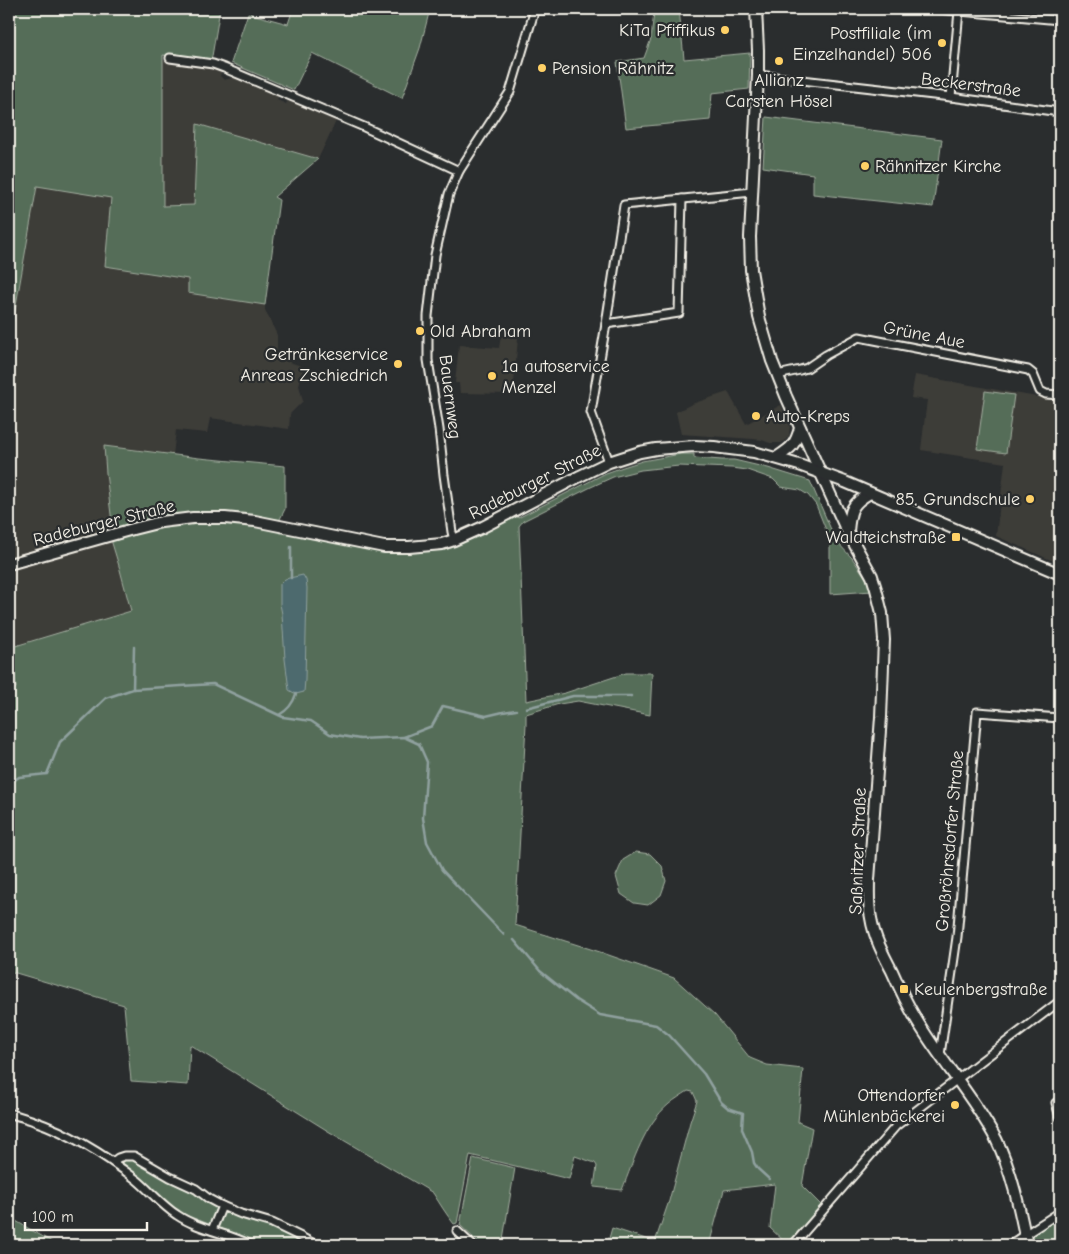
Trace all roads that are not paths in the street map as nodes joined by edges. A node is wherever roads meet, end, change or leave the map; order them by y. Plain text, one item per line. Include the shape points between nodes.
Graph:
1 (617, 9) edge
2 (756, 9) edge
3 (936, 9) edge
4 (535, 10) edge
5 (959, 11) junction
6 (1060, 20) edge
7 (170, 58) dead end
8 (758, 75) junction
9 (951, 97) junction
10 (1060, 112) edge
11 (459, 171) junction
12 (752, 192) junction
13 (682, 200) junction
14 (606, 324) junction
15 (777, 375) junction
16 (1060, 395) edge
17 (800, 428) junction
18 (776, 458) junction
19 (609, 462) junction
20 (821, 473) junction
21 (870, 493) junction
22 (848, 532) junction
23 (454, 540) junction
24 (9, 564) edge
25 (1060, 574) edge
26 (1060, 718) edge
27 (1060, 1001) edge
28 (940, 1055) junction
29 (957, 1079) junction
30 (1060, 1101) edge
31 (9, 1113) edge
32 (1060, 1117) edge
33 (112, 1162) junction
34 (222, 1206) junction
35 (1060, 1212) edge
36 (212, 1230) junction
37 (457, 1231) dead end
38 (1025, 1234) junction
39 (252, 1245) edge
40 (316, 1245) edge
41 (472, 1245) edge
42 (793, 1245) edge
43 (1009, 1245) edge
44 (1027, 1245) edge

1 - 4 street
2 - 8 street, Saßnitzer Straße
3 - 5 street
4 - 11 street, Bauernweg via 510,92
5 - 6 street
5 - 9 street
7 - 11 street via 224,68
8 - 9 street, Beckerstraße
8 - 12 street, Saßnitzer Straße
9 - 10 street, Beckerstraße
11 - 23 street, Bauernweg via 449,194 428,316 428,360
12 - 13 street
12 - 15 street, Saßnitzer Straße via 753,287
13 - 14 street via 624,205
13 - 14 street via 679,313
14 - 19 street via 590,412
15 - 16 street, Grüne Aue via 808,368 859,337 1028,370 1040,391
15 - 17 street, Saßnitzer Straße
17 - 18 street via 796,441
17 - 20 street, Saßnitzer Straße
18 - 19 street, Radeburger Straße via 734,449 687,446 640,452
18 - 20 street, Radeburger Straße
19 - 23 street, Radeburger Straße
20 - 21 street, Radeburger Straße
20 - 22 street, Saßnitzer Straße
21 - 22 street via 852,510
21 - 25 street, Radeburger Straße
22 - 28 street, Saßnitzer Straße via 872,576 884,627 869,880 871,920 881,949 915,1018
23 - 24 street, Radeburger Straße via 384,547 255,521 193,518 161,522
26 - 28 street, Großröhrsdorfer Straße via 977,712 957,937
27 - 29 street
28 - 29 street, Saßnitzer Straße
29 - 38 street, Saßnitzer Straße via 997,1141 1006,1162
29 - 42 street via 896,1126
30 - 32 street via 1056,1103
31 - 33 street via 54,1129
33 - 34 street via 124,1156 134,1156
33 - 36 street via 175,1214
34 - 36 street
34 - 40 street via 272,1223
35 - 38 street
36 - 39 street
37 - 41 street
38 - 43 street
38 - 44 street, Saßnitzer Straße

